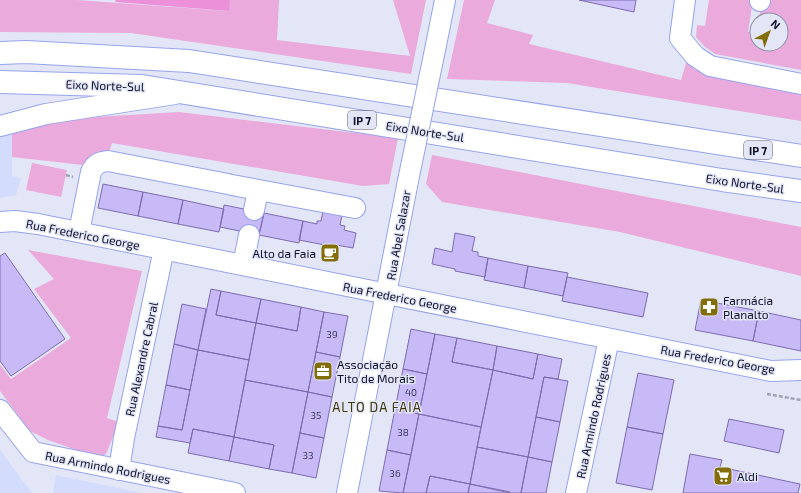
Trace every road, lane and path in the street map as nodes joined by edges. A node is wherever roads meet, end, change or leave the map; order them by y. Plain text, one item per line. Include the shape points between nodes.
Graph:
1 (445, 0) edge
2 (685, 0) edge
3 (0, 53) edge
4 (0, 82) edge
5 (801, 84) edge
6 (184, 92) junction
7 (0, 126) edge
8 (716, 143) junction
9 (801, 144) edge
10 (801, 156) edge
11 (722, 180) junction
12 (258, 190) junction
13 (801, 191) edge
14 (801, 203) edge
15 (355, 208) dead end
16 (254, 210) dead end
17 (0, 222) edge
18 (79, 232) junction
19 (249, 235) dead end
20 (164, 249) junction
21 (243, 265) junction
22 (387, 294) junction
23 (609, 339) junction
24 (801, 370) edge
25 (766, 394) dead end
26 (801, 400) edge
27 (0, 410) edge
28 (119, 470) junction
29 (235, 493) edge
30 (347, 493) edge
31 (576, 493) edge

1 - 22 street, Rua Abel Salazar, bridge
2 - 5 street via 680,38 695,56 710,66
3 - 8 highway, IP 7 via 189,60
4 - 6 highway, Eixo Norte-Sul / IP 7 via 142,86
6 - 7 street via 46,114
6 - 11 highway, Eixo Norte-Sul / IP 7
8 - 9 highway via 750,138
8 - 10 highway, IP 7
11 - 13 highway, Eixo Norte-Sul / IP 7
11 - 14 highway
12 - 15 street
12 - 16 street
12 - 18 street via 108,161 100,162 91,172
17 - 18 street, Rua Frederico George via 15,221
18 - 20 street, Rua Frederico George
19 - 21 street
20 - 21 street, Rua Frederico George
20 - 28 street, Rua Alexandre Cabral
21 - 22 street, Rua Frederico George
22 - 23 street, Rua Frederico George
22 - 30 street, Rua Abel Salazar
23 - 24 street, Rua Frederico George via 771,371
23 - 31 street, Rua Armindo Rodrigues
25 - 26 path
27 - 28 street, Rua Armindo Rodrigues via 33,452
28 - 29 street, Rua Armindo Rodrigues

